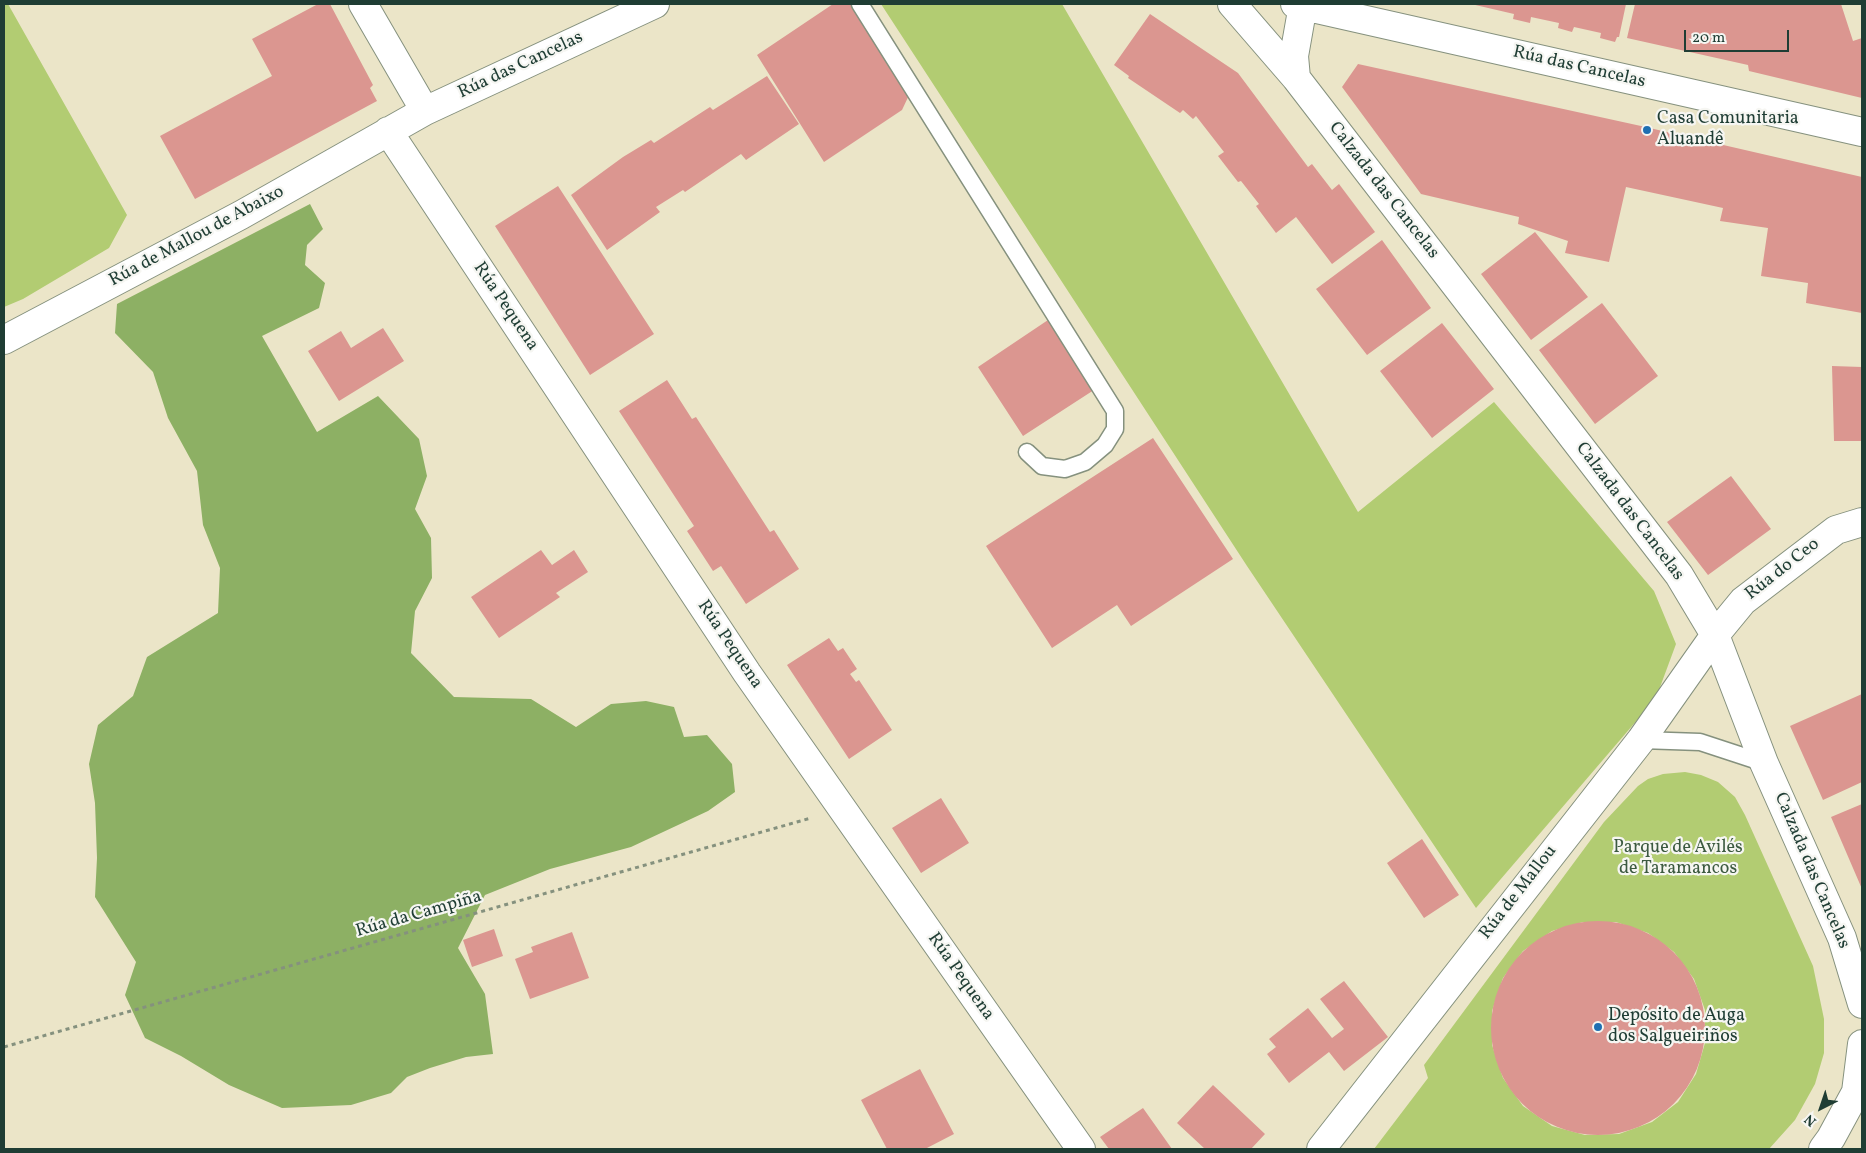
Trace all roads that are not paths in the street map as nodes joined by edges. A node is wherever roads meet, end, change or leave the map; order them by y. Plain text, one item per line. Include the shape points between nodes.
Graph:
1 (363, 4) edge
2 (655, 4) edge
3 (860, 4) edge
4 (1232, 4) edge
5 (1299, 5) edge
6 (1296, 78) junction
7 (425, 111) junction
8 (388, 132) junction
9 (1862, 132) edge
10 (4, 340) edge
11 (1027, 452) dead end
12 (1862, 522) edge
13 (1715, 635) junction
14 (1640, 740) junction
15 (1764, 763) junction
16 (1862, 1004) edge
17 (1862, 1044) edge
18 (1081, 1149) edge
19 (1321, 1149) edge
20 (1822, 1149) edge

1 - 7 street
2 - 7 street, Rúa das Cancelas
3 - 11 lane via 1115,411 1115,429 1105,445 1085,462 1065,469 1042,466
4 - 6 street, Calzada das Cancelas
5 - 6 street via 1294,56
5 - 9 street, Rúa das Cancelas
6 - 13 street, Calzada das Cancelas via 1673,567
7 - 8 street, Rúa das Cancelas
8 - 10 street, Rúa de Mallou de Abaixo via 241,215
8 - 18 street, Rúa Pequena via 747,673
12 - 13 street, Rúa do Ceo via 1836,530 1750,595
13 - 14 street, Rúa de Mallou
13 - 15 street, Calzada das Cancelas
14 - 15 lane via 1700,742
14 - 19 street, Rúa de Mallou
15 - 16 street, Calzada das Cancelas via 1842,938
17 - 20 street via 1856,1092

